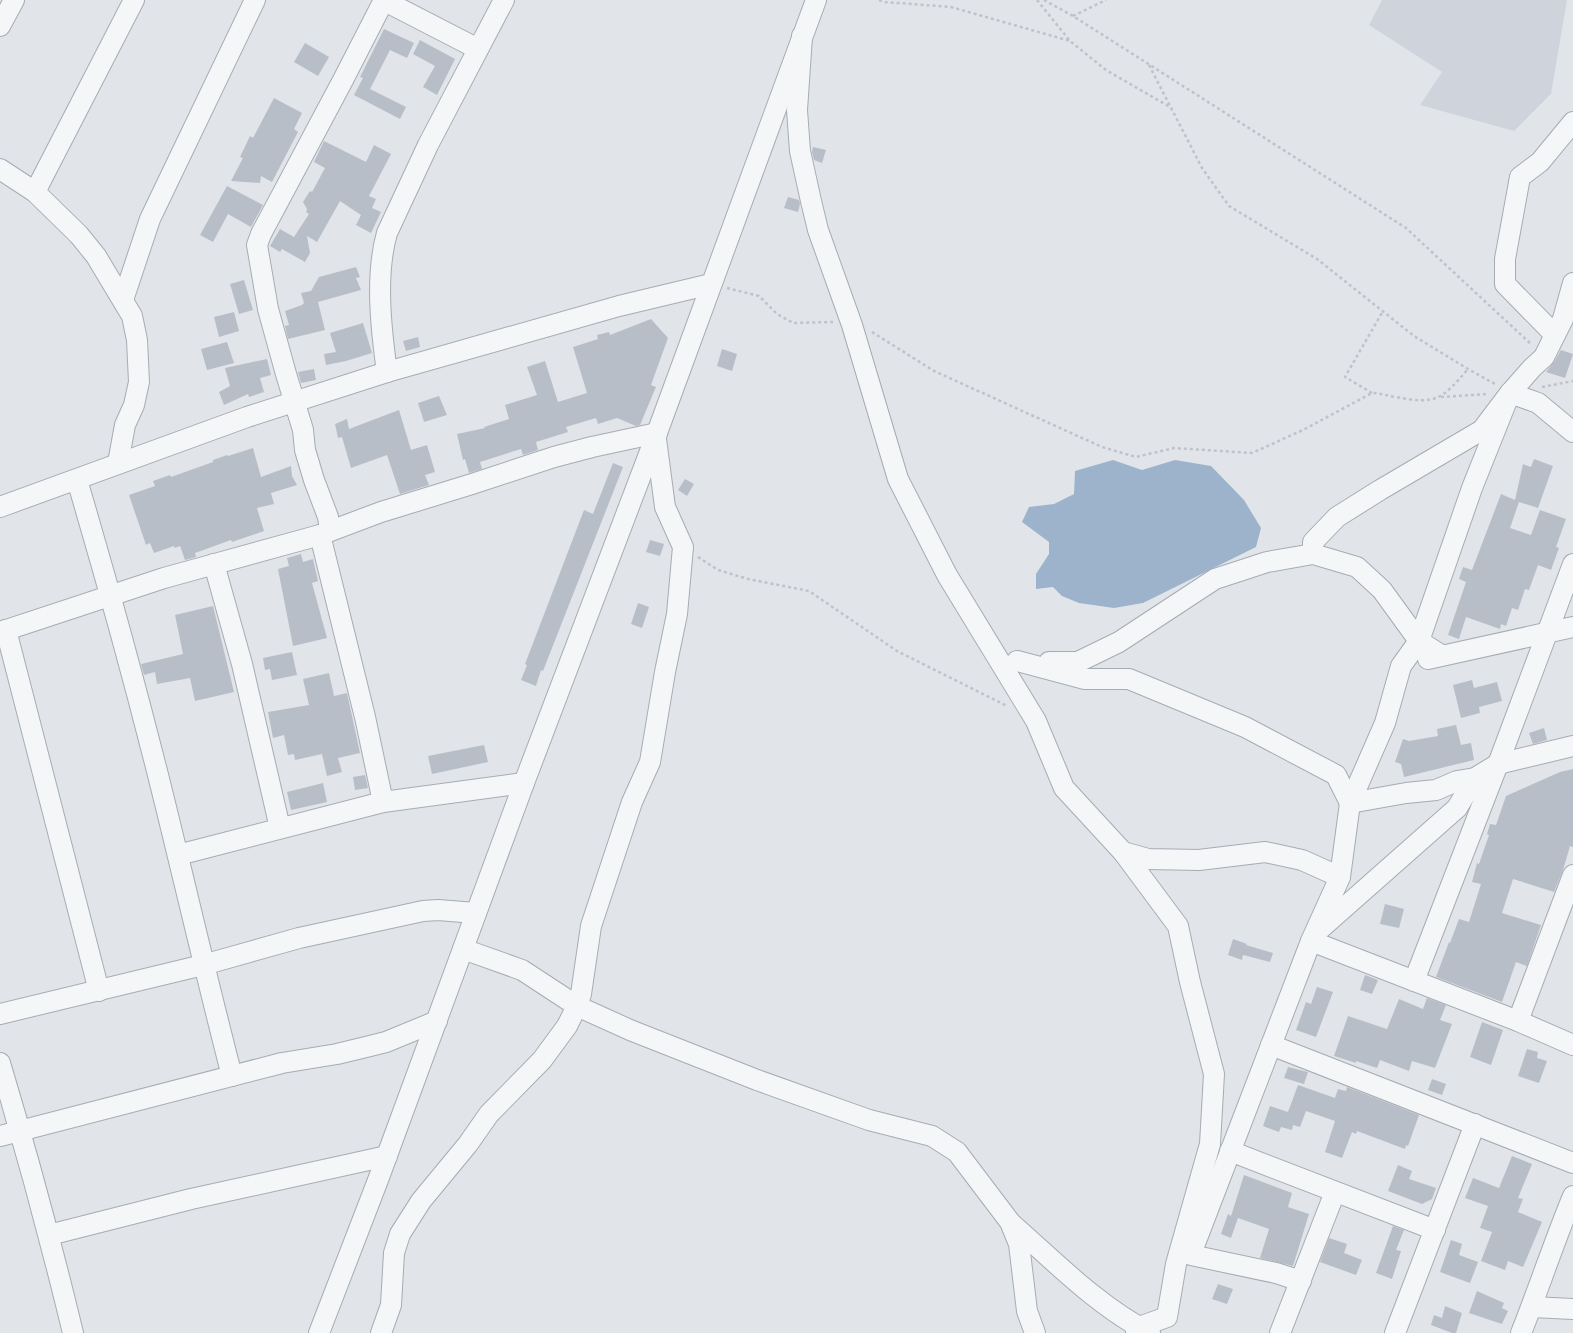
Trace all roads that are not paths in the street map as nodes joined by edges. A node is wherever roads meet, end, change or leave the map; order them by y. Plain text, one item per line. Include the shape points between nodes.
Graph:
1 (14, 0) edge
2 (134, 0) edge
3 (255, 0) edge
4 (384, 0) edge
5 (504, 0) edge
6 (814, 1) edge
7 (0, 26) edge
8 (802, 36) junction
9 (478, 48) junction
10 (1573, 122) edge
11 (0, 169) edge
12 (35, 192) junction
13 (1573, 283) edge
14 (711, 284) junction
15 (123, 300) junction
16 (1555, 335) junction
17 (387, 372) junction
18 (1510, 393) junction
19 (294, 402) junction
20 (1573, 432) edge
21 (656, 435) junction
22 (118, 463) junction
23 (77, 480) junction
24 (0, 507) edge
25 (325, 532) junction
26 (1313, 554) junction
27 (214, 564) junction
28 (1573, 564) edge
29 (111, 595) junction
30 (1573, 627) edge
31 (3, 631) edge
32 (1548, 633) junction
33 (1419, 641) junction
34 (1441, 655) junction
35 (1008, 661) junction
36 (1401, 666) junction
37 (1573, 746) edge
38 (1498, 764) junction
39 (1475, 778) junction
40 (524, 783) junction
41 (383, 802) junction
42 (1350, 803) junction
43 (280, 828) junction
44 (1123, 852) junction
45 (178, 855) junction
46 (1573, 875) edge
47 (1340, 877) junction
48 (476, 913) junction
49 (1312, 938) junction
50 (463, 949) junction
51 (203, 965) junction
52 (1414, 981) junction
53 (99, 991) junction
54 (577, 1006) junction
55 (0, 1014) edge
56 (437, 1021) junction
57 (1518, 1021) junction
58 (1271, 1045) junction
59 (1573, 1045) edge
60 (0, 1064) edge
61 (232, 1076) junction
62 (1475, 1124) junction
63 (21, 1131) junction
64 (0, 1136) edge
65 (1230, 1152) junction
66 (387, 1156) junction
67 (1573, 1163) edge
68 (1335, 1192) junction
69 (1573, 1196) edge
70 (1010, 1222) junction
71 (1435, 1230) junction
72 (49, 1235) junction
73 (1191, 1255) junction
74 (1301, 1281) junction
75 (1532, 1306) junction
76 (1573, 1309) edge
77 (1164, 1325) edge
78 (1142, 1331) edge
79 (74, 1333) edge
80 (319, 1333) edge
81 (381, 1333) edge
82 (1035, 1333) edge
83 (1280, 1333) edge
84 (1395, 1333) edge
85 (1521, 1333) edge

1 - 7 street
2 - 12 street
3 - 15 street via 150,219
4 - 9 street
4 - 19 street via 258,241 268,309
5 - 9 street
6 - 8 street
8 - 14 street
8 - 35 street via 797,110 800,151 818,230 852,325 898,479 947,575
9 - 17 street via 386,233 382,248 381,292 382,336
10 - 16 street via 1540,162 1520,177 1505,259 1505,284
11 - 12 street
12 - 15 street via 79,235 96,256
13 - 16 street via 1564,319
14 - 17 street via 619,306
14 - 21 street
15 - 22 street via 136,330 139,375 138,393 125,425
16 - 18 street via 1544,357
17 - 19 street
18 - 20 street via 1538,404
18 - 26 street via 1482,430 1337,517 1313,542
18 - 33 street via 1472,488
19 - 22 street
19 - 25 street via 303,430 305,450 328,517
21 - 25 street via 554,457
21 - 40 street
21 - 54 street via 665,506 683,547 677,614 650,762 632,802 591,926
22 - 23 street
23 - 24 street
23 - 29 street
25 - 27 street
25 - 41 street
26 - 33 street via 1357,567 1382,590
26 - 35 street via 1267,562 1215,579 1119,642 1078,662
27 - 29 street
27 - 43 street via 242,664
28 - 32 street
29 - 31 street
29 - 45 street
30 - 32 street
31 - 53 street
32 - 34 street
32 - 38 street
33 - 34 street
33 - 36 street
34 - 36 street
35 - 42 street via 1085,679 1129,680 1245,727 1336,775
35 - 44 street via 1064,788
36 - 42 street via 1385,723
37 - 38 street
38 - 39 street
38 - 52 street
39 - 42 street via 1457,781 1436,790
39 - 49 street via 1457,808
40 - 41 street
40 - 48 street
41 - 43 street
42 - 47 street
43 - 45 street
44 - 47 street via 1148,859 1199,860 1265,852 1302,860
44 - 77 street via 1178,926 1214,1074 1210,1144 1176,1264
45 - 51 street
46 - 57 street
47 - 49 street
48 - 50 street
48 - 51 street via 423,911 298,938
49 - 52 street
49 - 58 street
50 - 54 street via 522,970
50 - 56 street
51 - 53 street
51 - 61 street
52 - 57 street
53 - 55 street
54 - 70 street via 630,1030 757,1080 870,1120 932,1136 956,1152
54 - 81 street via 568,1026 542,1060 489,1114 421,1201 400,1234 394,1253 391,1305
56 - 61 street via 386,1042
56 - 66 street
57 - 59 street
58 - 62 street
58 - 65 street
60 - 63 street
61 - 63 street
62 - 67 street
62 - 71 street
63 - 64 street
63 - 72 street
65 - 68 street
65 - 73 street
66 - 72 street via 191,1199
66 - 80 street
68 - 71 street
68 - 74 street
69 - 75 street
70 - 78 street via 1071,1276
70 - 82 street via 1019,1244 1027,1311
71 - 84 street
72 - 79 street
73 - 74 street via 1276,1273
73 - 77 street
74 - 83 street
75 - 76 street
75 - 85 street
77 - 78 street

